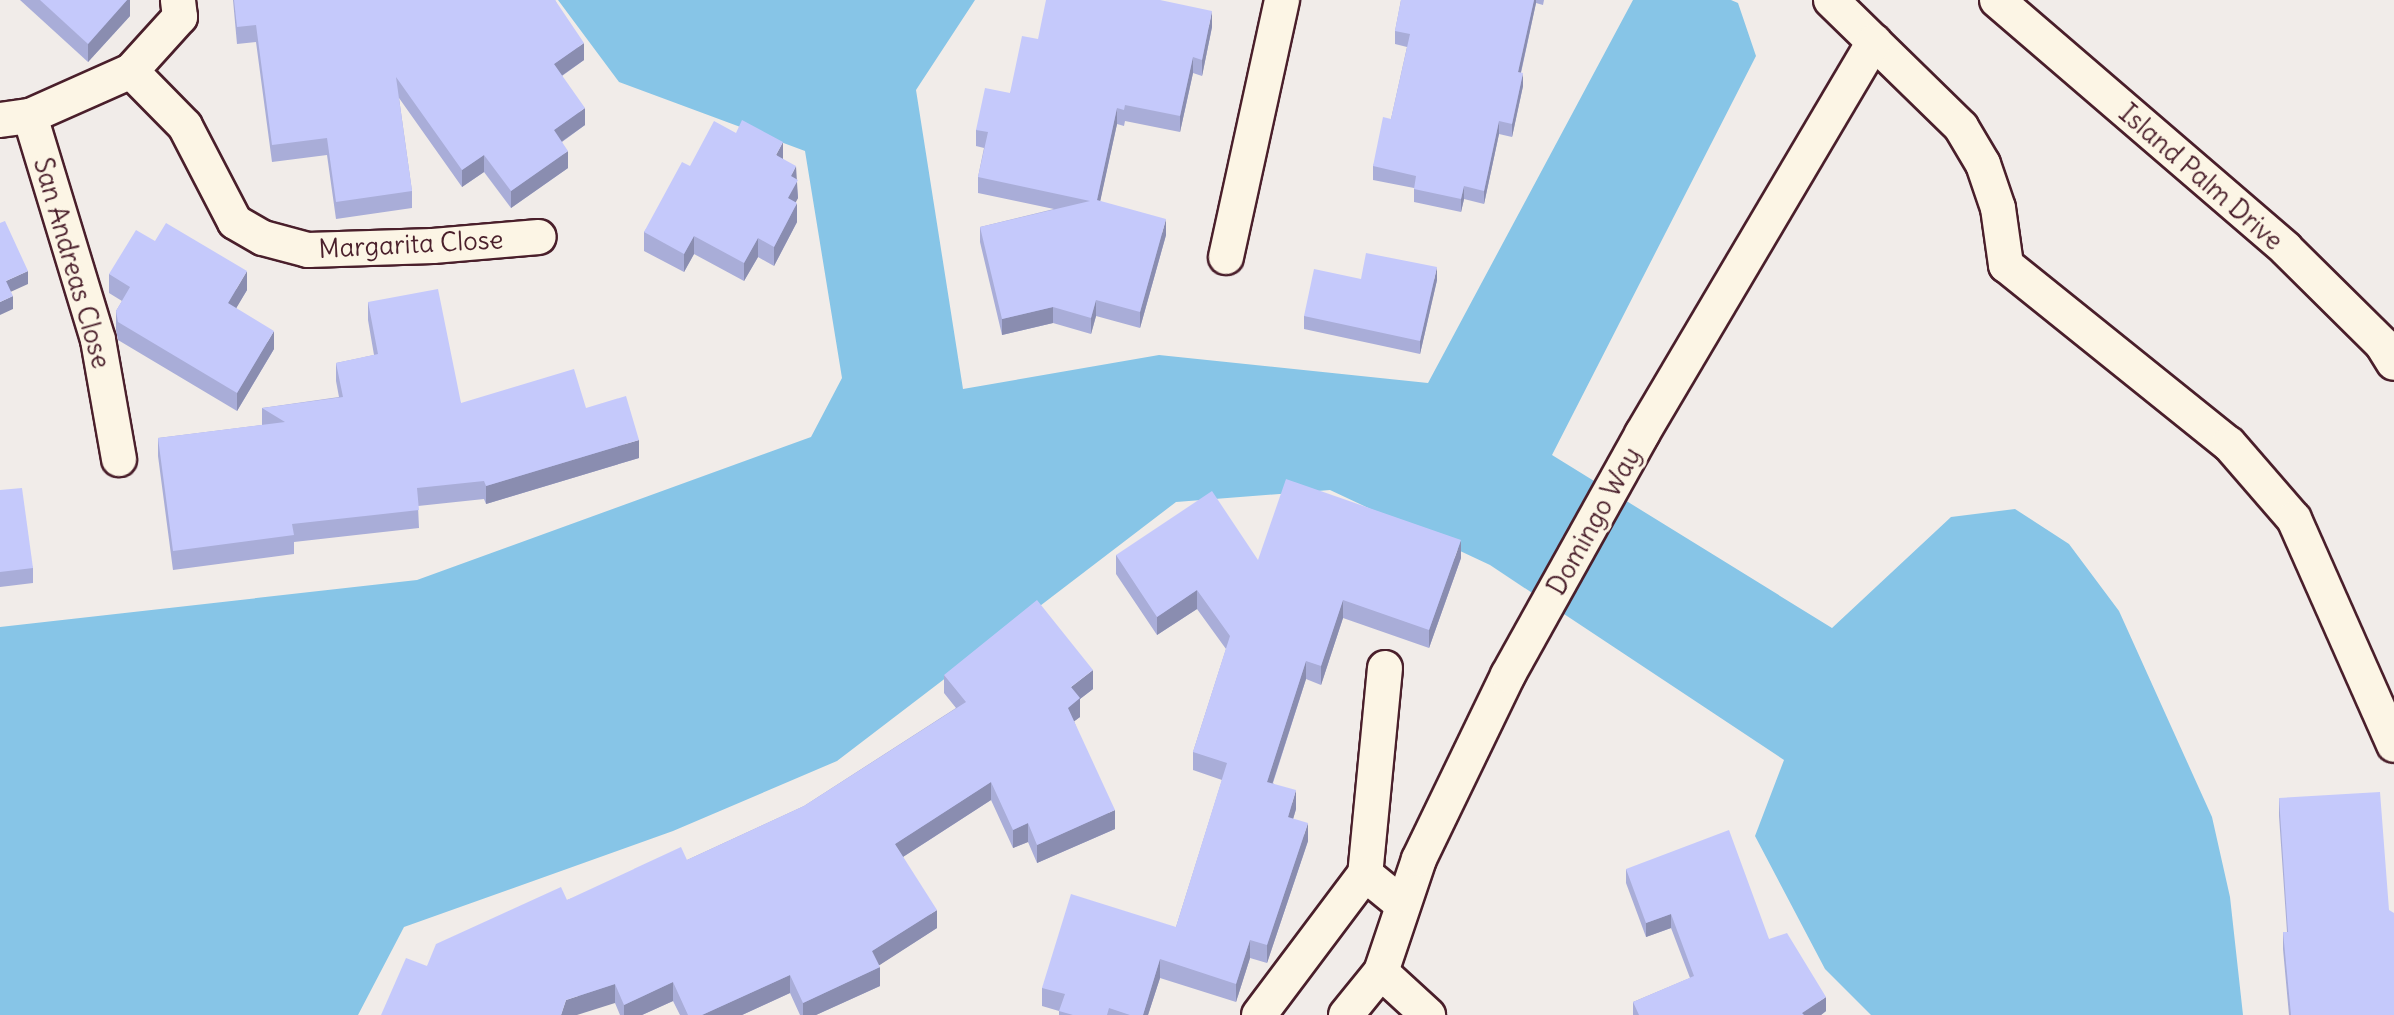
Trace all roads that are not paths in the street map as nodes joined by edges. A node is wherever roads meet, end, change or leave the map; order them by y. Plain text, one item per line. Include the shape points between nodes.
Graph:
1 (178, 0) edge
2 (1282, 0) edge
3 (1831, 0) edge
4 (1997, 0) edge
5 (1874, 42) junction
6 (131, 71) junction
7 (15, 118) edge
8 (539, 237) dead end
9 (1226, 257) dead end
10 (2394, 363) edge
11 (119, 459) dead end
12 (1385, 668) dead end
13 (2394, 745) edge
14 (1365, 874) junction
15 (1403, 905) junction
16 (1381, 972) junction
17 (1259, 1015) edge
18 (1346, 1015) edge
19 (1428, 1015) edge

1 - 6 street via 180,17
2 - 9 street
3 - 5 street
4 - 10 street, Island Palm Drive via 2286,249 2382,344
5 - 13 street via 1961,127 1983,164 1998,208 2006,265 2229,444 2294,519
5 - 15 street, Domingo Way via 1642,434 1508,675 1419,859
6 - 7 street
6 - 8 street, Margarita Close via 185,126 235,222 263,238 308,250
7 - 11 street, San Andreas Close via 98,340
12 - 14 street
14 - 15 street
14 - 17 street
15 - 16 street, Domingo Way
16 - 18 street, Domingo Way
16 - 19 street

